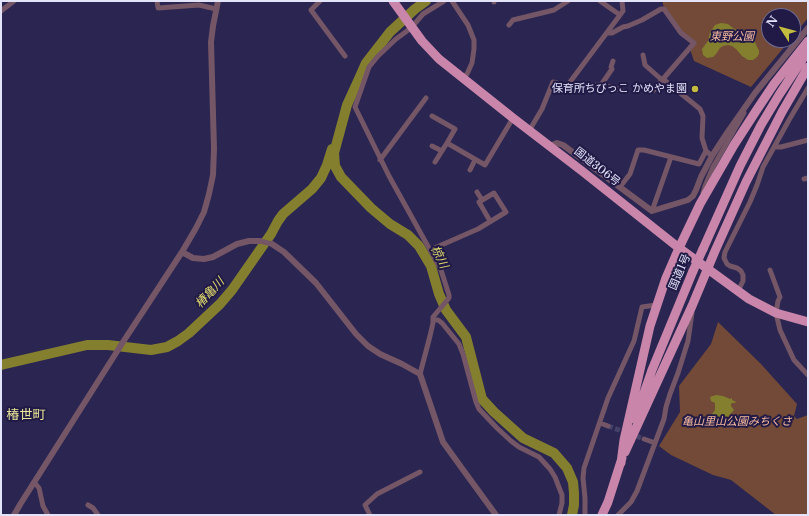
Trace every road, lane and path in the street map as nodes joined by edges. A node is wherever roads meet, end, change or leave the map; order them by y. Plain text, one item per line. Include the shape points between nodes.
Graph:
1 (14, 1) edge
2 (158, 1) edge
3 (218, 1) edge
4 (320, 1) edge
5 (444, 1) edge
6 (452, 1) edge
7 (567, 1) edge
8 (600, 1) edge
9 (623, 1) edge
10 (395, 3) edge
11 (185, 4) edge
12 (216, 9) junction
13 (1, 11) edge
14 (620, 15) junction
15 (509, 25) dead end
16 (411, 28) junction
17 (808, 28) edge
18 (607, 33) junction
19 (808, 40) edge
20 (808, 51) edge
21 (643, 55) dead end
22 (345, 56) dead end
23 (613, 61) dead end
24 (808, 67) edge
25 (462, 78) junction
26 (663, 80) junction
27 (601, 85) junction
28 (567, 86) junction
29 (808, 88) edge
30 (654, 90) dead end
31 (622, 91) dead end
32 (755, 94) junction
33 (426, 98) dead end
34 (432, 116) dead end
35 (513, 118) junction
36 (529, 131) junction
37 (808, 140) edge
38 (447, 143) junction
39 (432, 146) dead end
40 (550, 146) junction
41 (774, 147) junction
42 (442, 151) junction
43 (706, 151) junction
44 (712, 156) junction
45 (671, 157) junction
46 (380, 160) junction
47 (475, 160) junction
48 (435, 162) dead end
49 (470, 170) dead end
50 (620, 187) junction
51 (477, 192) dead end
52 (482, 200) junction
53 (700, 204) junction
54 (652, 211) junction
55 (490, 221) junction
56 (260, 241) joint
57 (272, 244) joint
58 (679, 248) junction
59 (430, 250) junction
60 (182, 252) junction
61 (708, 269) junction
62 (770, 270) dead end
63 (738, 291) junction
64 (656, 305) junction
65 (692, 306) junction
66 (776, 313) junction
67 (434, 316) junction
68 (808, 322) edge
69 (420, 374) junction
70 (808, 375) edge
71 (600, 423) junction
72 (608, 426) tunnel mouth
73 (644, 439) tunnel mouth
74 (655, 443) junction
75 (620, 463) junction
76 (420, 472) dead end
77 (34, 482) junction
78 (88, 505) dead end
79 (14, 515) edge
80 (48, 515) edge
81 (98, 515) edge
82 (370, 515) edge
83 (496, 515) edge
84 (559, 515) edge
85 (585, 515) edge
86 (602, 515) edge
87 (618, 515) edge

1 - 13 street
2 - 11 street via 158,8
3 - 12 street
4 - 22 street via 311,10
5 - 16 street via 424,14
6 - 25 street via 468,25 474,40 472,63
7 - 15 street via 554,10 513,20
8 - 14 street
9 - 14 street via 623,11
10 - 16 highway, 国道306号
11 - 12 street
12 - 60 street via 212,42 212,175 204,212
14 - 18 street
16 - 25 highway, 国道306号 via 439,59
16 - 46 street via 388,46 369,67 355,107
17 - 32 street
18 - 26 street via 612,34 661,8 664,9 681,33 694,43
18 - 28 street
19 - 53 highway via 756,111
20 - 75 highway, 国道1号, bridge via 761,125 702,249 652,370
21 - 26 street via 645,65
23 - 27 street via 612,69
24 - 61 highway via 749,175
25 - 35 highway, 国道306号
26 - 30 street
26 - 43 street via 700,109 703,116 702,138
27 - 28 street
27 - 31 street
28 - 36 street via 553,82
29 - 41 street
32 - 44 street
32 - 53 street via 713,167 704,186
33 - 46 street
34 - 38 street via 454,129
35 - 36 highway, 国道306号
35 - 47 street via 485,165
36 - 40 highway, 国道306号
37 - 41 street
38 - 42 street
38 - 47 street
39 - 42 street
40 - 50 street via 556,143 564,145
40 - 58 highway, 国道306号
41 - 63 street via 724,255 727,264 737,268 743,275
42 - 48 street
43 - 44 street
43 - 45 street via 700,164
44 - 54 street via 693,196 688,200
45 - 50 street via 638,150 630,174
45 - 54 street
46 - 59 street
47 - 49 street
50 - 54 street
51 - 52 street
52 - 55 street via 478,202
52 - 55 street via 494,193 506,212
53 - 58 highway
55 - 59 street
56 - 57 street
56 - 60 street via 237,244 204,259 193,258
57 - 69 street via 316,283 368,346
58 - 61 highway, 国道306号
58 - 64 highway
59 - 67 street via 441,270 449,295
60 - 77 street
61 - 63 highway, 国道306号
61 - 65 highway
62 - 66 street via 780,297
63 - 66 highway, 国道306号
64 - 71 street via 642,307 634,341 608,398
64 - 75 highway
65 - 74 street via 688,341
65 - 75 highway
66 - 68 highway, 国道306号
66 - 70 street via 780,330 794,360
67 - 69 street
67 - 84 street via 459,344 479,409 511,441 539,457 550,469 562,494
69 - 83 street via 443,442
71 - 72 street
71 - 85 street via 584,468
73 - 74 street
74 - 87 street via 637,491 631,502
75 - 86 highway, 国道1号
76 - 82 street via 377,494 365,505
77 - 79 street
77 - 80 street via 40,488 43,506
78 - 81 street

